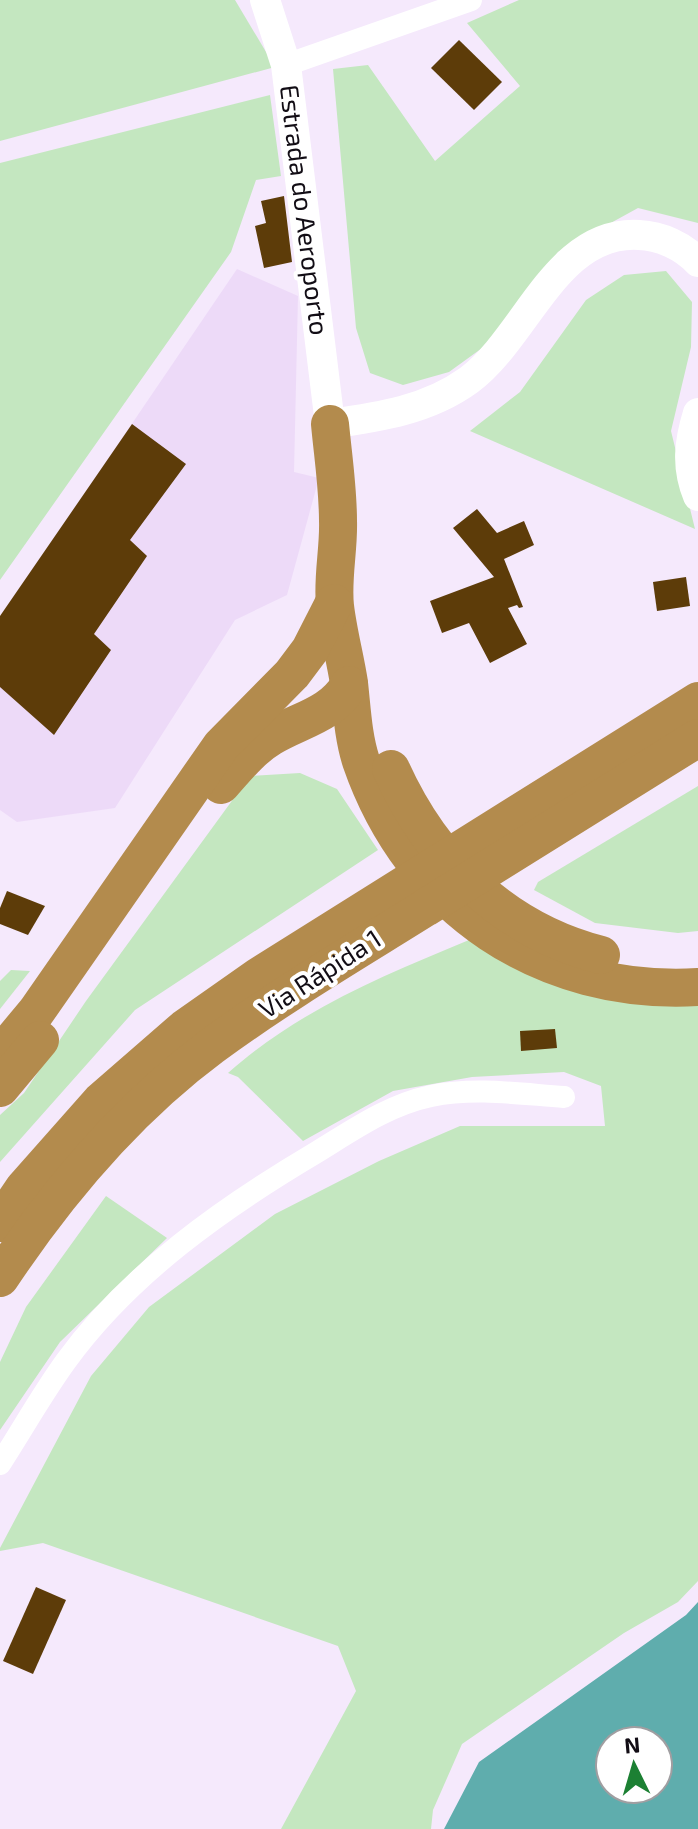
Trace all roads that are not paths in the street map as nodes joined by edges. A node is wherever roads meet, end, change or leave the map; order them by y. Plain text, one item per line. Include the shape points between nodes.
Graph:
1 (265, 0) edge
2 (471, 0) edge
3 (286, 65) junction
4 (698, 262) edge
5 (698, 413) edge
6 (330, 424) junction
7 (698, 496) edge
8 (339, 522) junction
9 (334, 603) junction
10 (358, 684) junction
11 (272, 695) junction
12 (698, 701) edge
13 (273, 735) junction
14 (698, 738) edge
15 (361, 761) junction
16 (698, 761) edge
17 (403, 821) junction
18 (484, 871) junction
19 (490, 917) junction
20 (698, 961) edge
21 (698, 987) edge
22 (0, 1055) edge
23 (0, 1088) edge
24 (564, 1097) dead end
25 (0, 1223) edge
26 (0, 1278) edge
27 (0, 1464) edge

1 - 3 main road, Estrada do Aeroporto
2 - 3 street
3 - 6 main road, Estrada do Aeroporto
4 - 6 main road via 675,244 653,236 630,234 585,247 566,263 497,354 468,381 391,415
5 - 7 main road via 689,452
6 - 8 highway
8 - 9 highway
8 - 10 highway via 366,647
9 - 10 highway
9 - 11 highway via 310,650
10 - 11 highway via 317,683
10 - 13 highway via 330,708
10 - 15 highway via 352,725
10 - 17 highway
11 - 22 highway via 221,746 36,1012
12 - 25 highway, Via Rápida 1 via 284,960 185,1028 101,1101
13 - 15 highway via 322,738
13 - 23 highway via 222,785 109,951
14 - 18 highway, Via Rápida 1
15 - 17 highway
16 - 18 highway via 624,806
17 - 19 highway via 433,884
18 - 26 highway, Via Rápida 1 via 282,997 178,1073 92,1157
19 - 20 highway via 623,960
19 - 21 highway via 535,959 567,972 636,987
24 - 27 street via 476,1090 430,1096 390,1108 258,1187 196,1232 119,1300 66,1361

